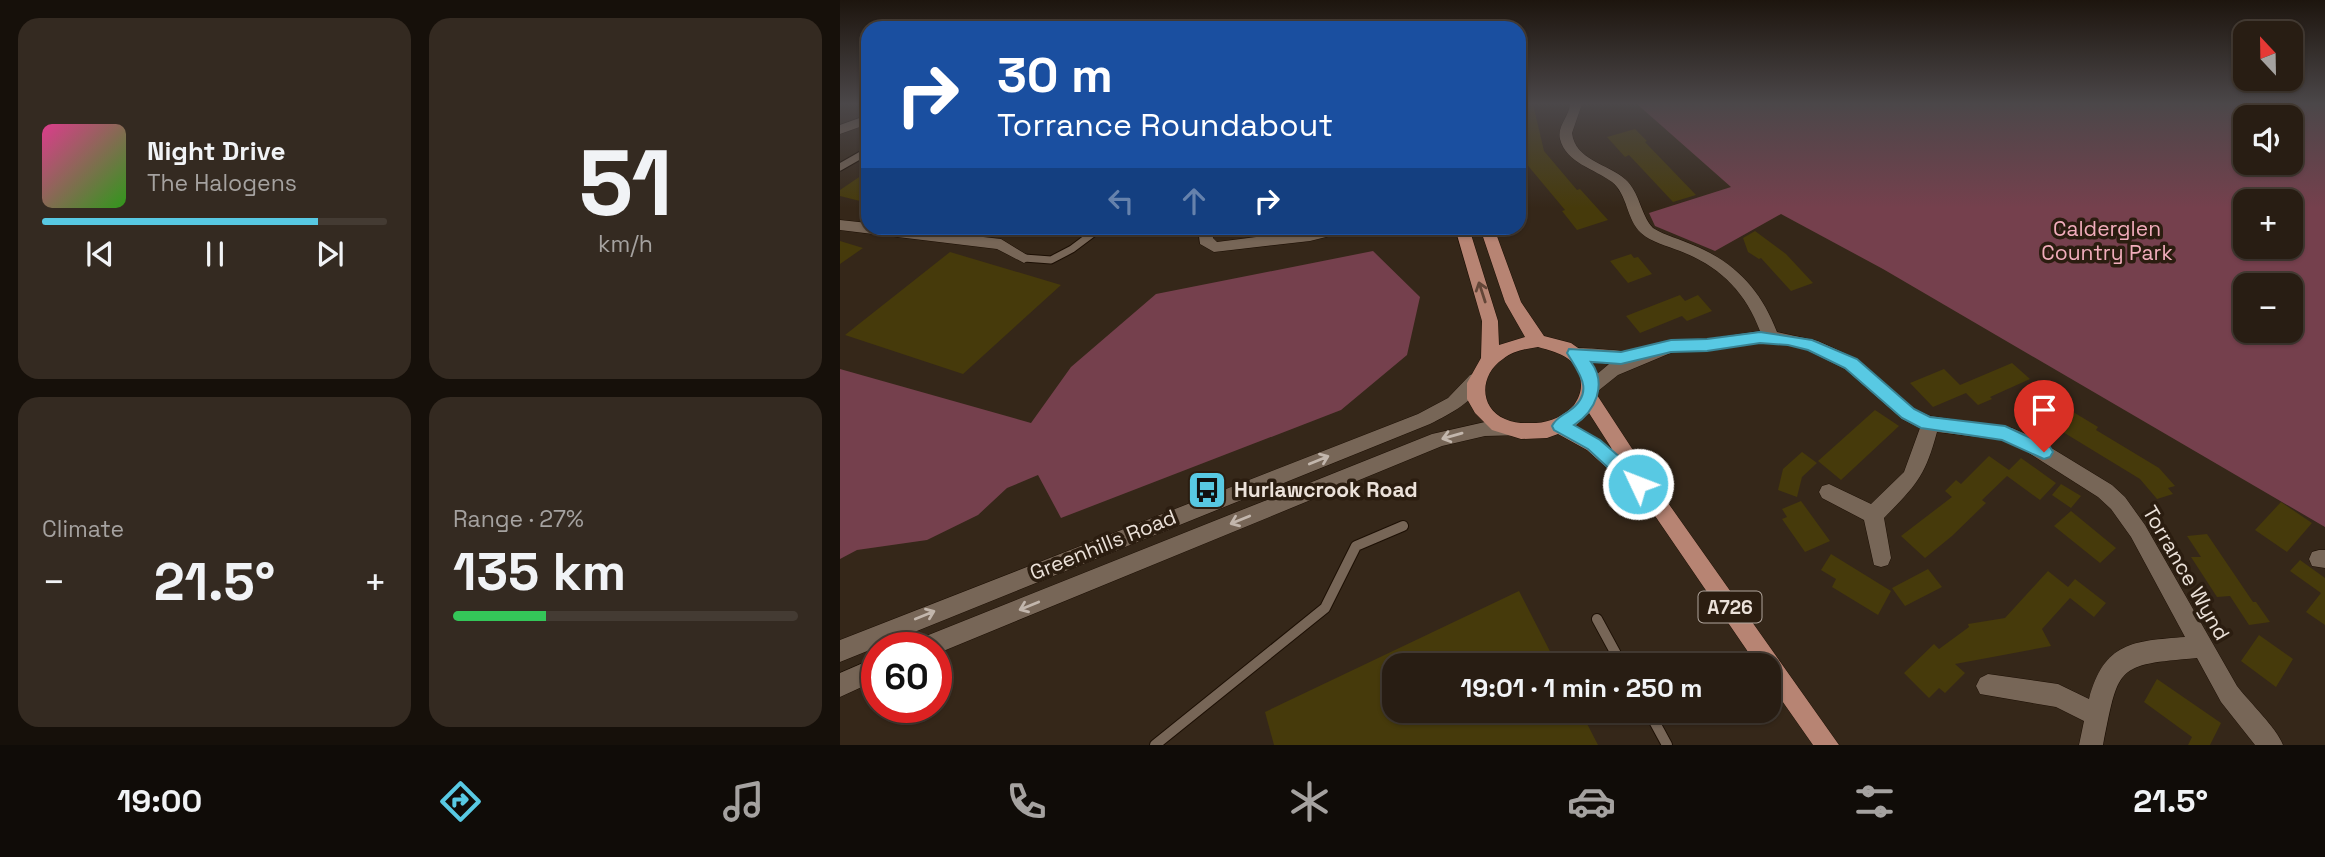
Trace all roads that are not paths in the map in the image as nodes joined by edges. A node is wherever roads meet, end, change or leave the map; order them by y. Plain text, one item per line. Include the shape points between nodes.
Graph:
1 (1566, 139) edge
2 (861, 155) edge
3 (840, 167) edge
4 (840, 225) edge
5 (861, 226) edge
6 (953, 235) edge
7 (1091, 235) edge
8 (1205, 235) edge
9 (1314, 235) edge
10 (1464, 235) edge
11 (1490, 235) edge
12 (1024, 258) joint
13 (1771, 338) junction
14 (1538, 341) junction
15 (1650, 352) junction
16 (1575, 353) junction
17 (1490, 358) junction
18 (1476, 380) junction
19 (1591, 392) junction
20 (1930, 424) junction
21 (1560, 426) junction
22 (1519, 430) junction
23 (1829, 492) dead end
24 (1654, 499) junction
25 (1874, 515) junction
26 (1403, 526) dead end
27 (1881, 558) dead end
28 (1597, 619) dead end
29 (952, 637) edge
30 (2203, 647) junction
31 (840, 652) edge
32 (1615, 653) edge
33 (861, 675) edge
34 (840, 685) edge
35 (1988, 687) dead end
36 (2097, 715) junction
37 (1655, 723) edge
38 (1155, 745) edge
39 (1667, 745) edge
40 (1827, 745) edge
41 (2091, 745) edge
42 (2271, 745) edge

1 - 13 street via 1580,158 1625,186 1647,230 1708,257 1745,284 1760,306
2 - 3 lane
4 - 5 street
6 - 12 street via 1001,244
7 - 12 lane via 1051,260
8 - 9 street via 1214,247
17 -> 10 main road via 1488,311
11 - 14 main road via 1519,317
13 - 15 street, Torrance Wynd via 1671,346
13 - 20 street, Torrance Wynd via 1835,354 1908,414
14 - 16 main road
14 - 17 main road via 1507,347
15 - 16 street, Torrance Wynd via 1600,358
15 - 19 street, Torrance Wynd via 1612,370
16 - 19 main road, A726 via 1591,374
17 - 18 main road
18 - 22 main road via 1476,397 1484,412 1499,424
31 -> 18 street, Greenhills Road via 1424,419 1454,403
19 - 21 main road via 1578,414
19 - 24 main road, A726
20 - 25 street via 1911,478
20 - 30 street, Torrance Wynd via 2005,433 2105,491 2138,531
21 - 22 main road
21 - 24 main road, A726 via 1594,444
22 -> 29 street, Greenhills Road via 1485,429 1439,439
23 - 25 street
24 - 40 main road, A726
25 - 27 street
26 - 38 lane via 1356,546 1325,608
28 - 32 lane
30 - 36 street via 2124,657 2111,667
30 - 42 street, Torrance Wynd via 2246,718
33 - 34 street
35 - 36 street via 2058,696
36 - 41 street
37 - 39 lane

